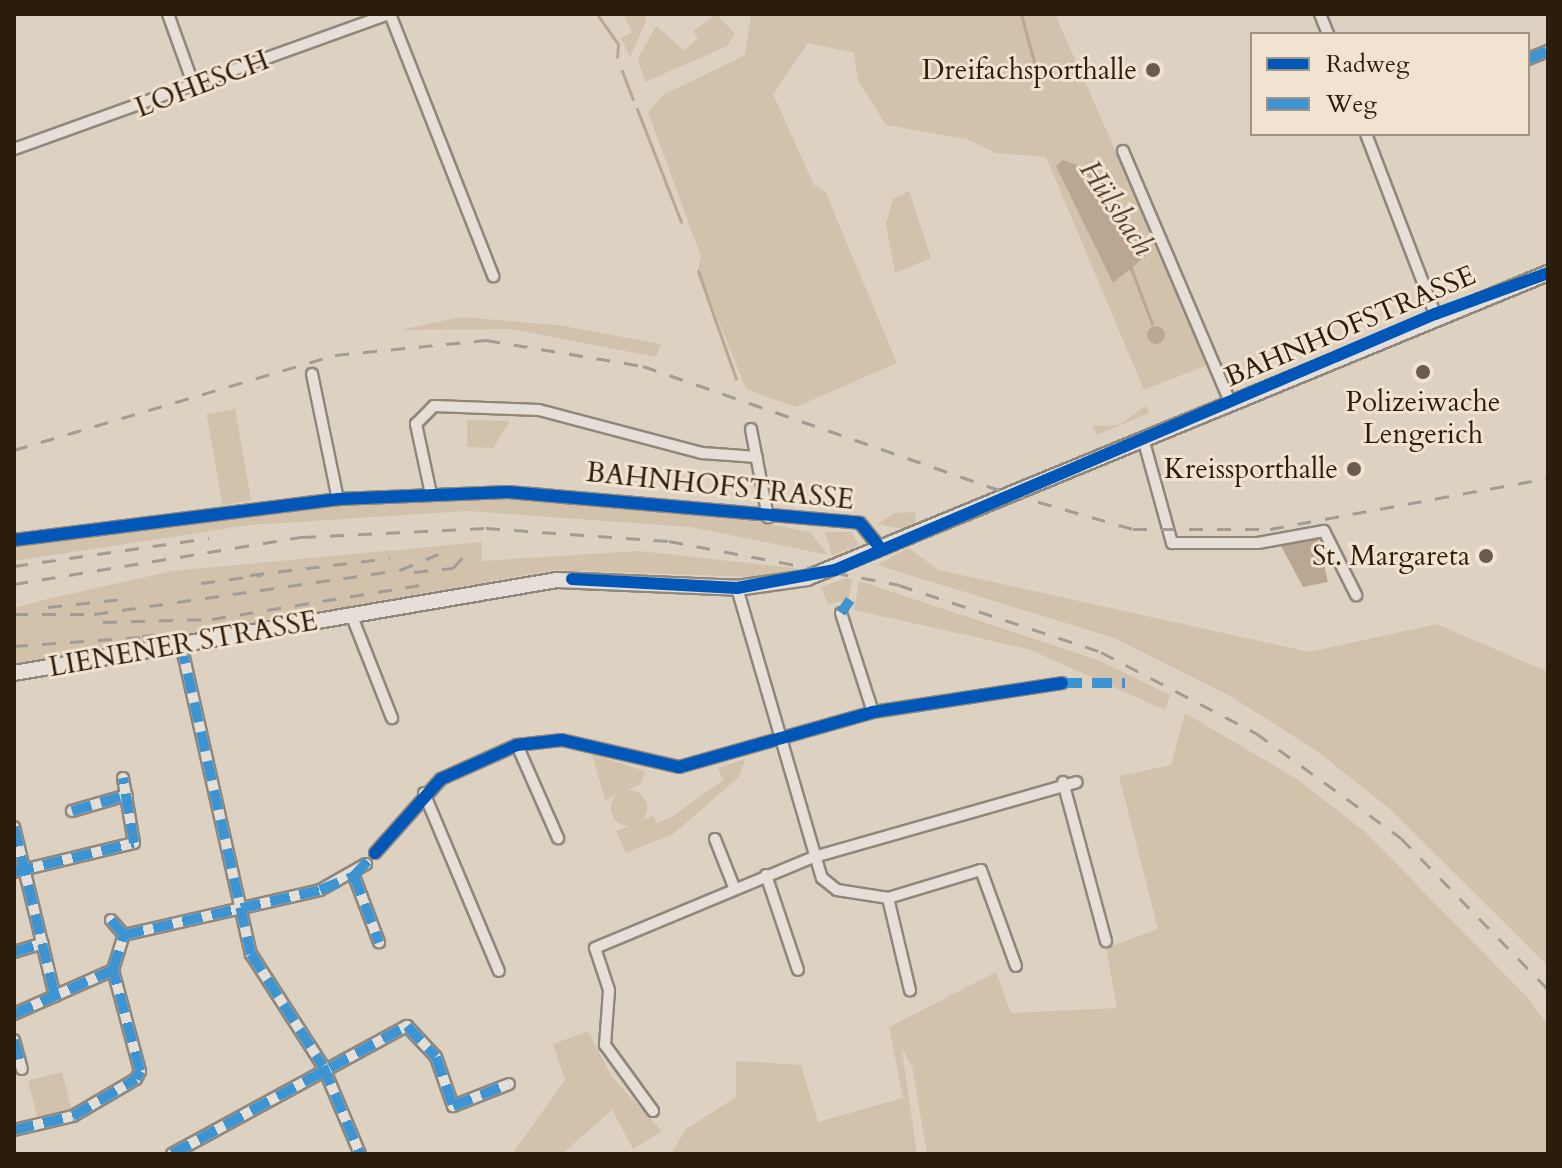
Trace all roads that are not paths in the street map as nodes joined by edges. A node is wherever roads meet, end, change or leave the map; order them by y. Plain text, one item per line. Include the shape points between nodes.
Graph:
1 (168, 14) edge
2 (390, 14) edge
3 (195, 89) junction
4 (1367, 136) edge
5 (14, 149) edge
6 (1123, 151) dead end
7 (1548, 273) edge
8 (493, 276) dead end
9 (1435, 314) junction
10 (312, 374) dead end
11 (1231, 404) junction
12 (751, 429) dead end
13 (1144, 442) junction
14 (757, 457) junction
15 (431, 494) junction
16 (338, 499) junction
17 (768, 517) junction
18 (14, 540) edge
19 (881, 549) junction
20 (737, 588) junction
21 (1356, 595) dead end
22 (841, 613) dead end
23 (351, 614) junction
24 (181, 644) junction
25 (14, 673) edge
26 (1062, 683) dead end
27 (873, 712) junction
28 (392, 718) dead end
29 (782, 739) junction
30 (517, 745) junction
31 (123, 778) dead end
32 (1063, 782) junction
33 (1077, 782) dead end
34 (424, 793) junction
35 (127, 795) junction
36 (72, 811) dead end
37 (14, 827) edge
38 (558, 838) dead end
39 (715, 839) dead end
40 (375, 853) dead end
41 (814, 857) junction
42 (366, 864) dead end
43 (19, 871) edge
44 (766, 875) junction
45 (354, 876) junction
46 (734, 887) junction
47 (888, 898) junction
48 (235, 906) junction
49 (111, 920) dead end
50 (124, 935) junction
51 (1106, 941) dead end
52 (379, 942) dead end
53 (43, 943) junction
54 (14, 952) edge
55 (1016, 966) dead end
56 (113, 970) junction
57 (798, 970) dead end
58 (499, 971) dead end
59 (910, 990) dead end
60 (55, 996) junction
61 (14, 1014) edge
62 (14, 1040) edge
63 (323, 1066) junction
64 (22, 1069) dead end
65 (509, 1084) dead end
66 (653, 1111) dead end
67 (14, 1130) edge
68 (172, 1154) edge
69 (360, 1154) edge

1 - 3 street
2 - 3 street, LOHESCH
2 - 8 street
3 - 5 street, LOHESCH
4 - 9 street
6 - 11 street
7 - 9 street, BAHNHOFSTRASSE
9 - 11 street, BAHNHOFSTRASSE
10 - 16 street
11 - 13 street, BAHNHOFSTRASSE
12 - 14 street
13 - 19 street, BAHNHOFSTRASSE
13 - 21 street via 1172,543 1258,543 1324,531
14 - 15 street via 702,453 539,410 434,406 416,424
14 - 17 street
15 - 16 street, BAHNHOFSTRASSE
15 - 17 street, BAHNHOFSTRASSE via 591,495
16 - 18 street, BAHNHOFSTRASSE
17 - 19 street, BAHNHOFSTRASSE via 860,523
19 - 20 street, LIENENER STRASSE via 807,578
20 - 23 street, LIENENER STRASSE via 557,580
20 - 29 street
22 - 27 street
23 - 24 street, LIENENER STRASSE
23 - 28 street, LIENENER STRASSE
24 - 25 street, LIENENER STRASSE
24 - 48 street
26 - 27 street
27 - 29 street
29 - 30 street via 679,767 562,740
29 - 41 street
30 - 34 street via 458,769
30 - 38 street
31 - 35 street
32 - 33 street
32 - 41 street
32 - 51 street
34 - 40 street
34 - 58 street
35 - 36 street
35 - 43 street via 134,843
37 - 43 street
39 - 46 street
41 - 44 street
41 - 47 street via 828,885
42 - 45 street
43 - 53 street
44 - 46 street
44 - 57 street
45 - 48 street
45 - 52 street
46 - 66 street via 595,948 609,990 605,1045
47 - 55 street via 986,872
47 - 59 street
48 - 50 street
48 - 63 street via 251,954
49 - 50 street
50 - 56 street
53 - 54 street
53 - 60 street
56 - 60 street
56 - 67 street via 140,1071 136,1079 73,1116
60 - 61 street
62 - 64 street
63 - 65 street via 414,1027 436,1057 453,1106
63 - 68 street
63 - 69 street

